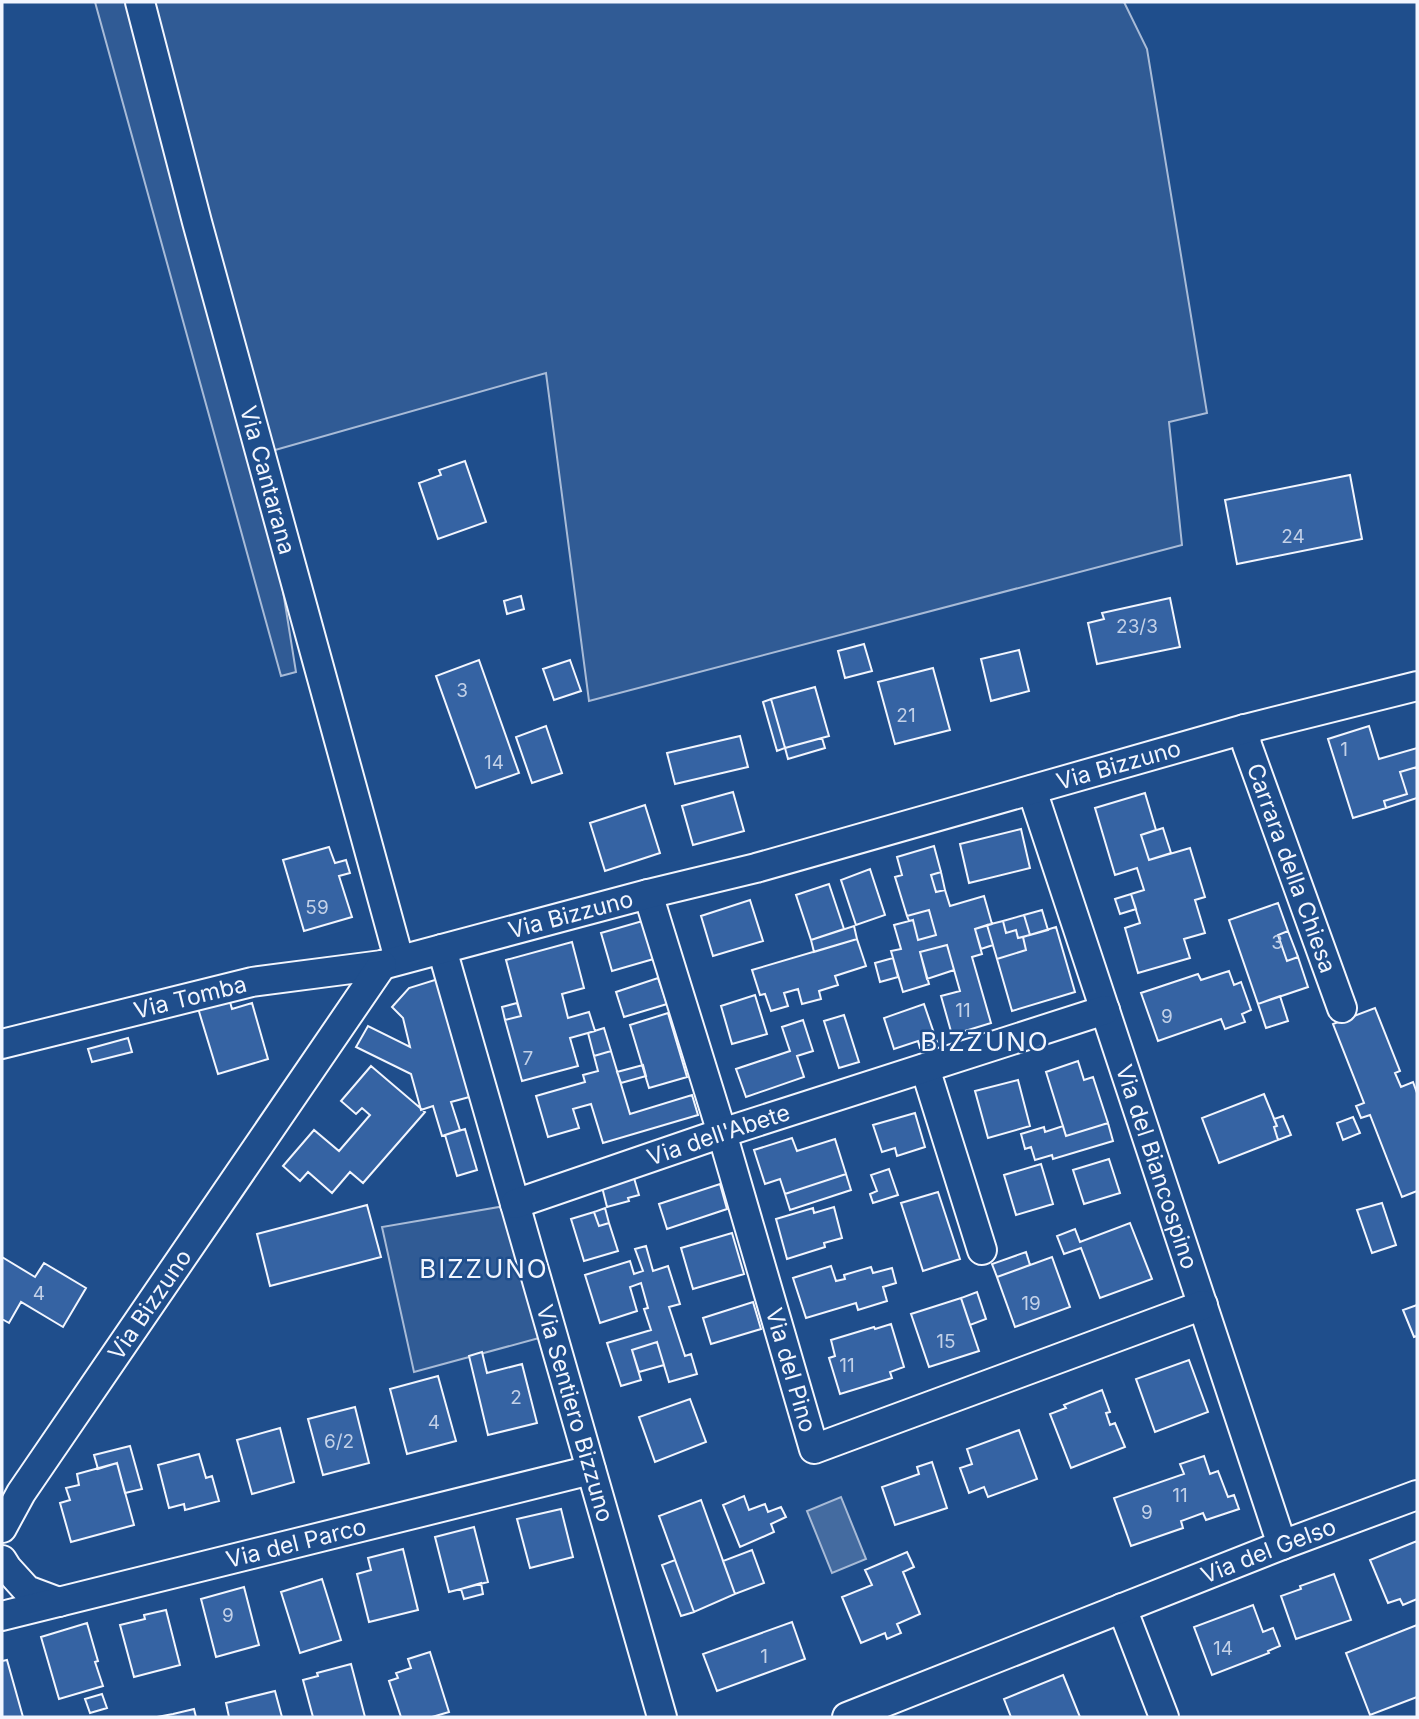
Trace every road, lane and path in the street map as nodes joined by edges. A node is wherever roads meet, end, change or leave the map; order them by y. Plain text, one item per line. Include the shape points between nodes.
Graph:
1 (141, 2) edge
2 (1417, 686) edge
3 (1245, 729) junction
4 (1032, 790) junction
5 (648, 894) junction
6 (442, 949) junction
7 (391, 962) junction
8 (1342, 1008) dead end
9 (1105, 1010) junction
10 (2, 1044) edge
11 (925, 1068) junction
12 (722, 1133) junction
13 (515, 1204) junction
14 (982, 1250) dead end
15 (1203, 1305) junction
16 (591, 1470) junction
17 (1417, 1495) edge
18 (2, 1528) edge
19 (1282, 1545) junction
20 (2, 1560) edge
21 (59, 1602) junction
22 (1122, 1608) junction
23 (2, 1616) edge
24 (659, 1717) edge
25 (847, 1717) edge
26 (1164, 1717) edge

1 - 7 street, Via Cantarana
2 - 3 street, Via Bizzuno
3 - 4 street, Via Bizzuno
3 - 8 street, Carrara della Chiesa
4 - 5 street, Via Bizzuno
4 - 9 street, Via del Biancospino
5 - 6 street, Via Bizzuno
5 - 12 street, Via del Pino
6 - 7 street, Via Bizzuno
6 - 13 street, Via Sentiero Bizzuno
7 - 10 street, Via Tomba via 253,982
7 - 18 street, Via Bizzuno via 21,1493
9 - 11 street, Via dell'Abete
9 - 15 street, Via del Biancospino
11 - 12 street, Via dell'Abete
11 - 14 street
12 - 13 street, Via dell'Abete
12 - 15 street, Via del Pino via 814,1450
13 - 16 street, Via Sentiero Bizzuno
15 - 19 street, Via del Biancospino
16 - 21 street, Via del Parco
16 - 24 street, Via Sentiero Bizzuno
17 - 19 street, Via del Gelso
19 - 22 street, Via del Gelso
20 - 21 street via 27,1590
21 - 23 street, Via del Parco
22 - 25 street, Via del Gelso
22 - 26 street

